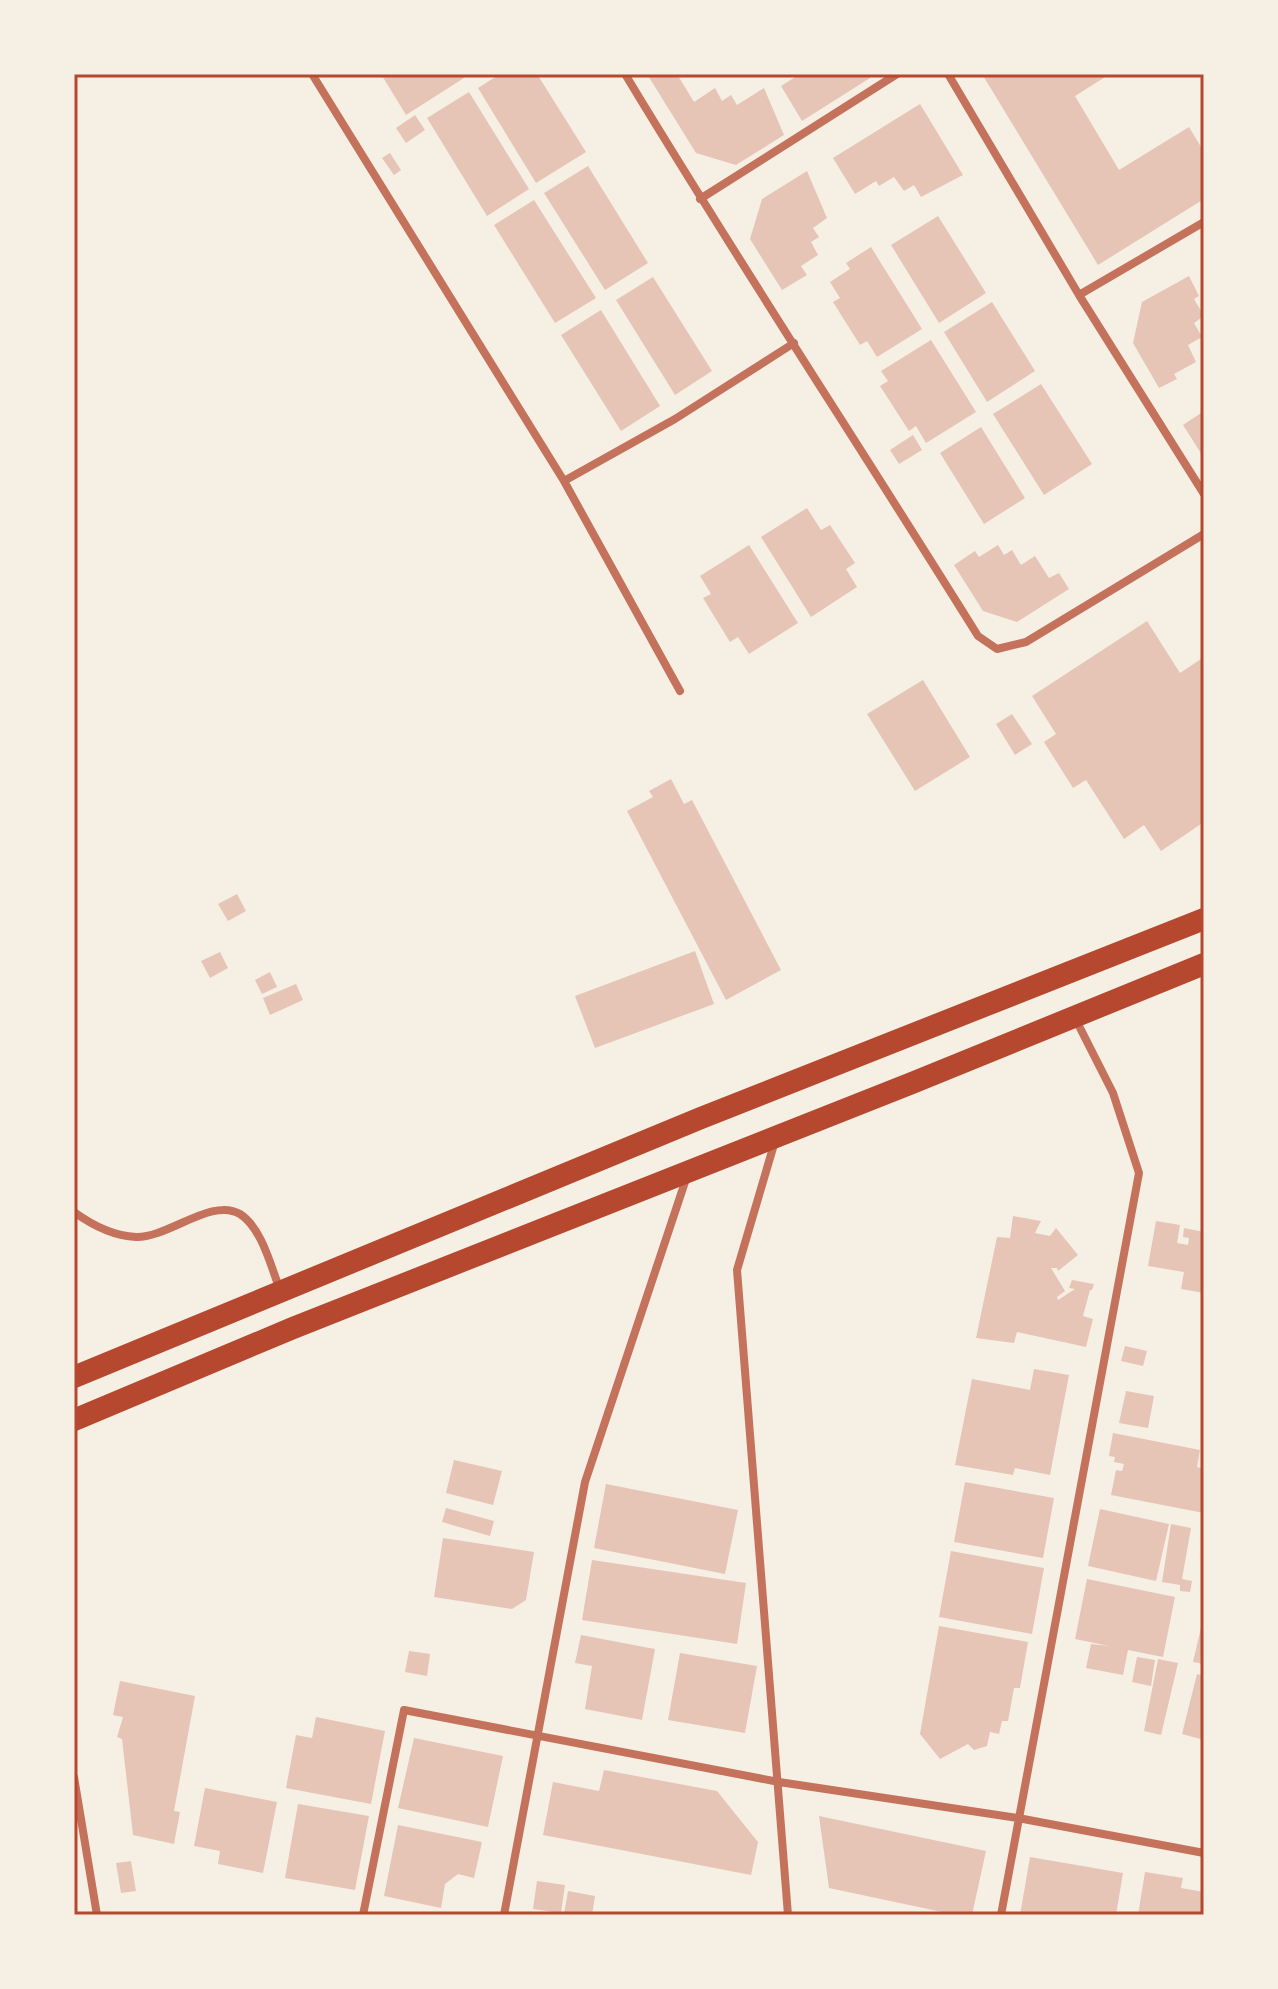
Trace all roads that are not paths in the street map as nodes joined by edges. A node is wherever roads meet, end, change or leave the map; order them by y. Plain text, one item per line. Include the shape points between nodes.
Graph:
1 (312, 74) edge
2 (625, 74) edge
3 (897, 74) edge
4 (948, 74) edge
5 (700, 199) junction
6 (1204, 222) edge
7 (1079, 295) junction
8 (794, 343) junction
9 (564, 481) junction
10 (1204, 494) edge
11 (1204, 534) edge
12 (680, 691) dead end
13 (1204, 919) edge
14 (1204, 964) edge
15 (1074, 1016) junction
16 (777, 1137) junction
17 (688, 1172) junction
18 (74, 1212) edge
19 (280, 1290) junction
20 (74, 1377) edge
21 (74, 1420) edge
22 (537, 1737) junction
23 (74, 1777) edge
24 (779, 1782) junction
25 (1018, 1818) junction
26 (1204, 1853) edge
27 (97, 1915) edge
28 (363, 1915) edge
29 (504, 1915) edge
30 (788, 1915) edge
31 (1001, 1915) edge

1 - 9 street
2 - 5 street
3 - 5 street
4 - 7 street
5 - 8 street
6 - 7 street
7 - 10 street
8 - 9 street
8 - 11 street via 978,636 997,649 1026,642
9 - 12 street
13 - 19 highway
14 - 15 highway
15 - 16 highway
15 - 25 street via 1113,1093 1139,1173
16 - 17 highway
16 - 24 street via 737,1270
17 - 21 highway
17 - 22 street via 585,1482
18 - 19 street via 112,1234 139,1237 175,1228 215,1209 241,1215 256,1233
19 - 20 highway
22 - 24 street
22 - 28 street via 404,1710
22 - 29 street
23 - 27 street
24 - 25 street
24 - 30 street
25 - 26 street
25 - 31 street

